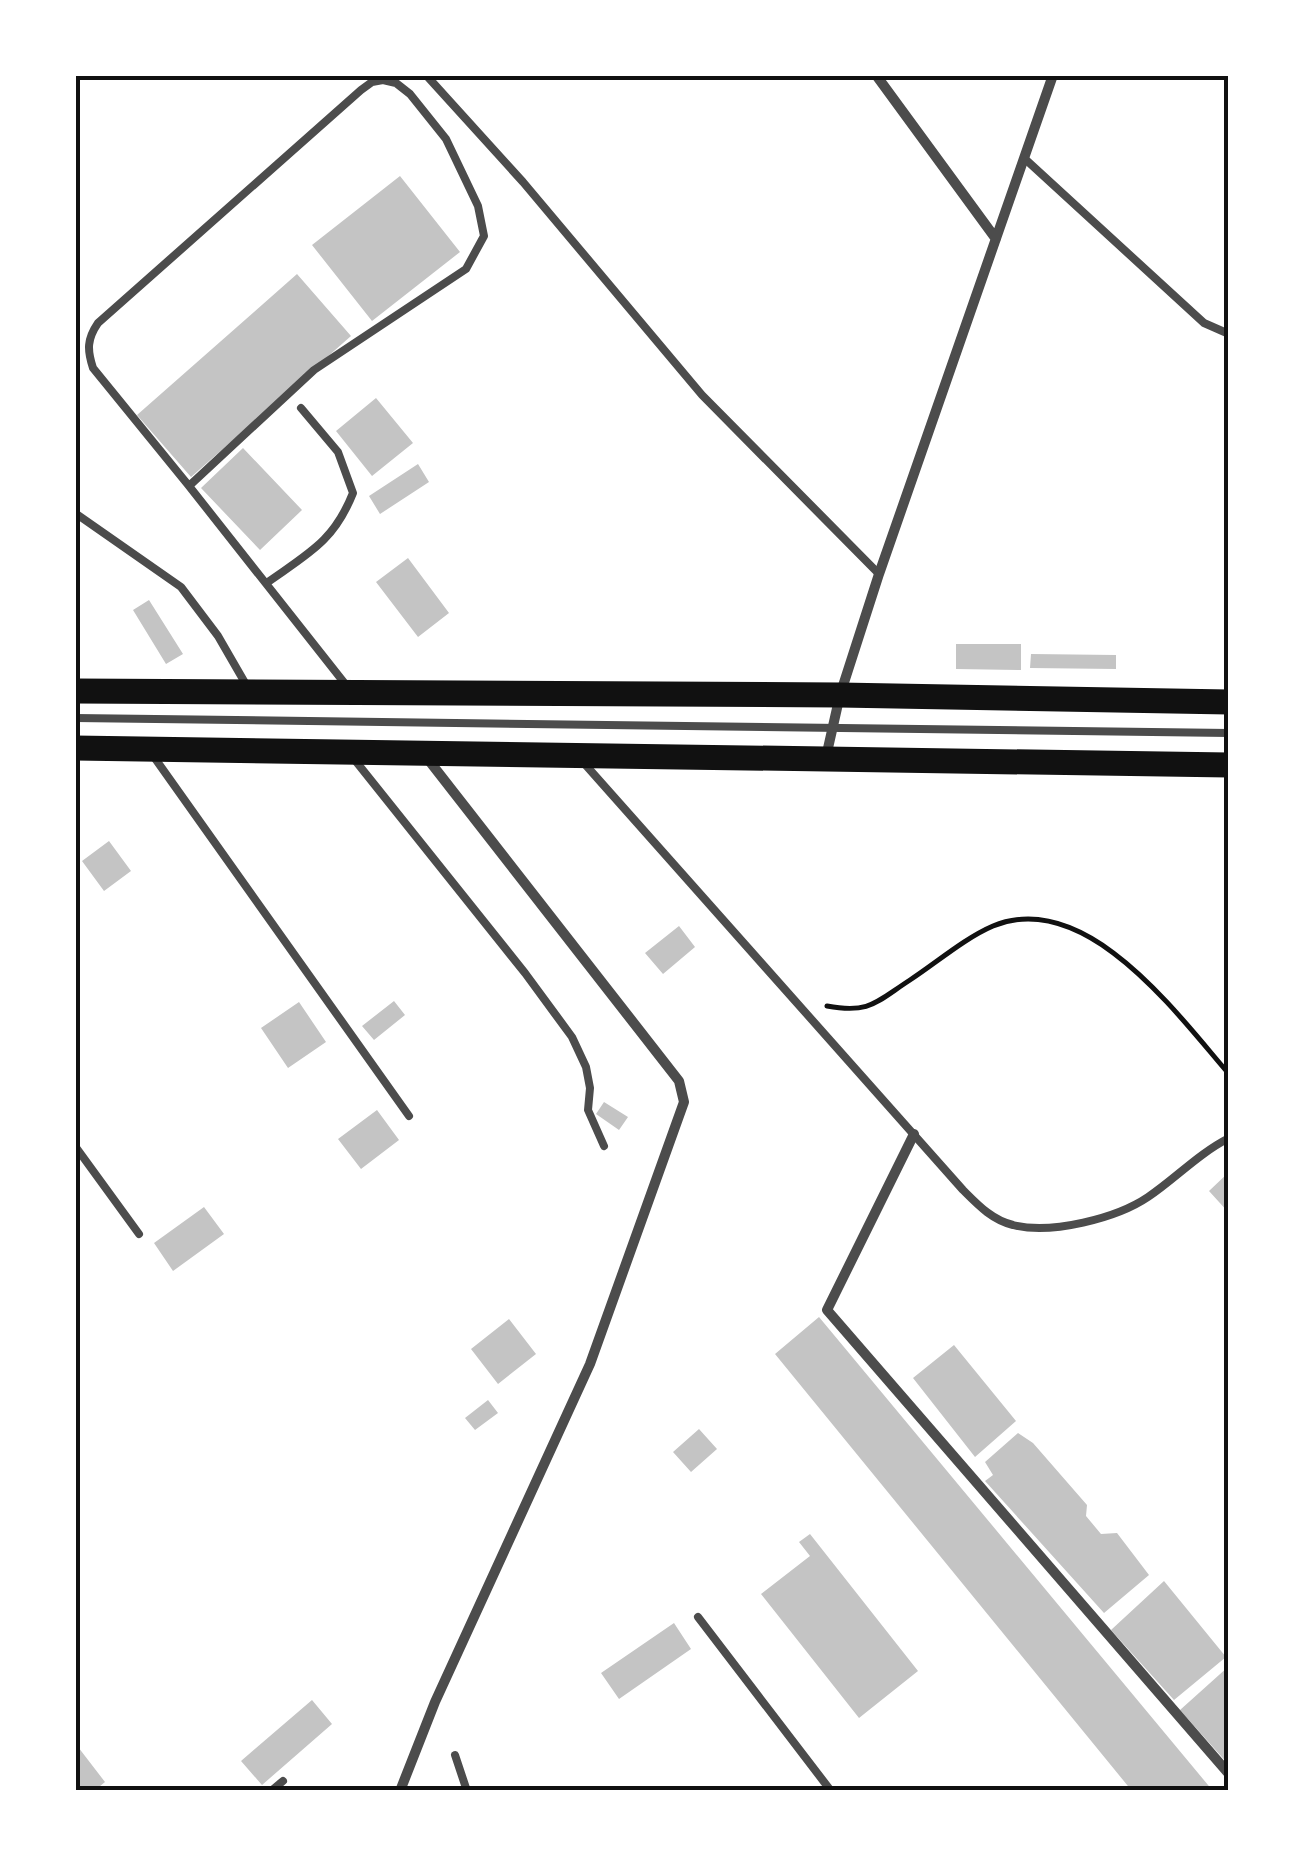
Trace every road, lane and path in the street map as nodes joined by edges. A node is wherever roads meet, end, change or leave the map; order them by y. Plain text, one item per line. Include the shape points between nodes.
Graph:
1 (426, 75) edge
2 (876, 75) edge
3 (1054, 75) edge
4 (1024, 158) junction
5 (996, 239) junction
6 (1229, 334) edge
7 (301, 408) dead end
8 (189, 486) junction
9 (75, 513) edge
10 (879, 574) junction
11 (268, 582) junction
12 (75, 691) edge
13 (250, 692) junction
14 (352, 692) junction
15 (840, 695) junction
16 (1229, 702) edge
17 (75, 718) edge
18 (833, 729) junction
19 (1229, 733) edge
20 (75, 748) edge
21 (148, 749) junction
22 (348, 752) junction
23 (423, 753) junction
24 (577, 755) junction
25 (825, 759) junction
26 (1229, 765) edge
27 (795, 1000) junction
28 (1229, 1074) edge
29 (409, 1116) dead end
30 (914, 1134) junction
31 (1229, 1138) edge
32 (75, 1146) edge
33 (604, 1146) dead end
34 (139, 1234) dead end
35 (698, 1617) dead end
36 (455, 1755) dead end
37 (1229, 1774) edge
38 (283, 1781) dead end
39 (270, 1791) edge
40 (400, 1791) edge
41 (467, 1791) edge
42 (831, 1791) edge

1 - 10 lane via 702,394
2 - 5 street
3 - 4 street
4 - 5 street
4 - 6 lane via 1204,323
5 - 10 street
7 - 11 lane via 338,452 353,493 342,522 322,544
8 - 8 lane via 314,370 466,269 484,236 478,206 446,139 396,83 372,82 361,90 91,333 93,368
8 - 11 lane
9 - 13 lane via 182,588
10 - 15 street
11 - 14 lane
12 - 13 main road
13 - 14 main road
14 - 15 main road
15 - 16 main road
15 - 18 street
17 - 18 lane
18 - 19 lane
18 - 25 street
20 - 21 main road
21 - 22 main road
21 - 29 lane
22 - 23 main road
22 - 33 lane via 572,1037 586,1068 588,1110
23 - 24 main road
23 - 40 street via 679,1081 684,1102 590,1364
24 - 25 main road
24 - 27 lane
25 - 26 main road
27 - 28 path via 866,1009 992,926 1026,918 1072,926 1118,956
27 - 30 lane
30 - 31 lane via 990,1215 1015,1226 1116,1215
30 - 37 street via 828,1310
32 - 34 lane
35 - 42 lane
36 - 41 lane
38 - 39 lane

